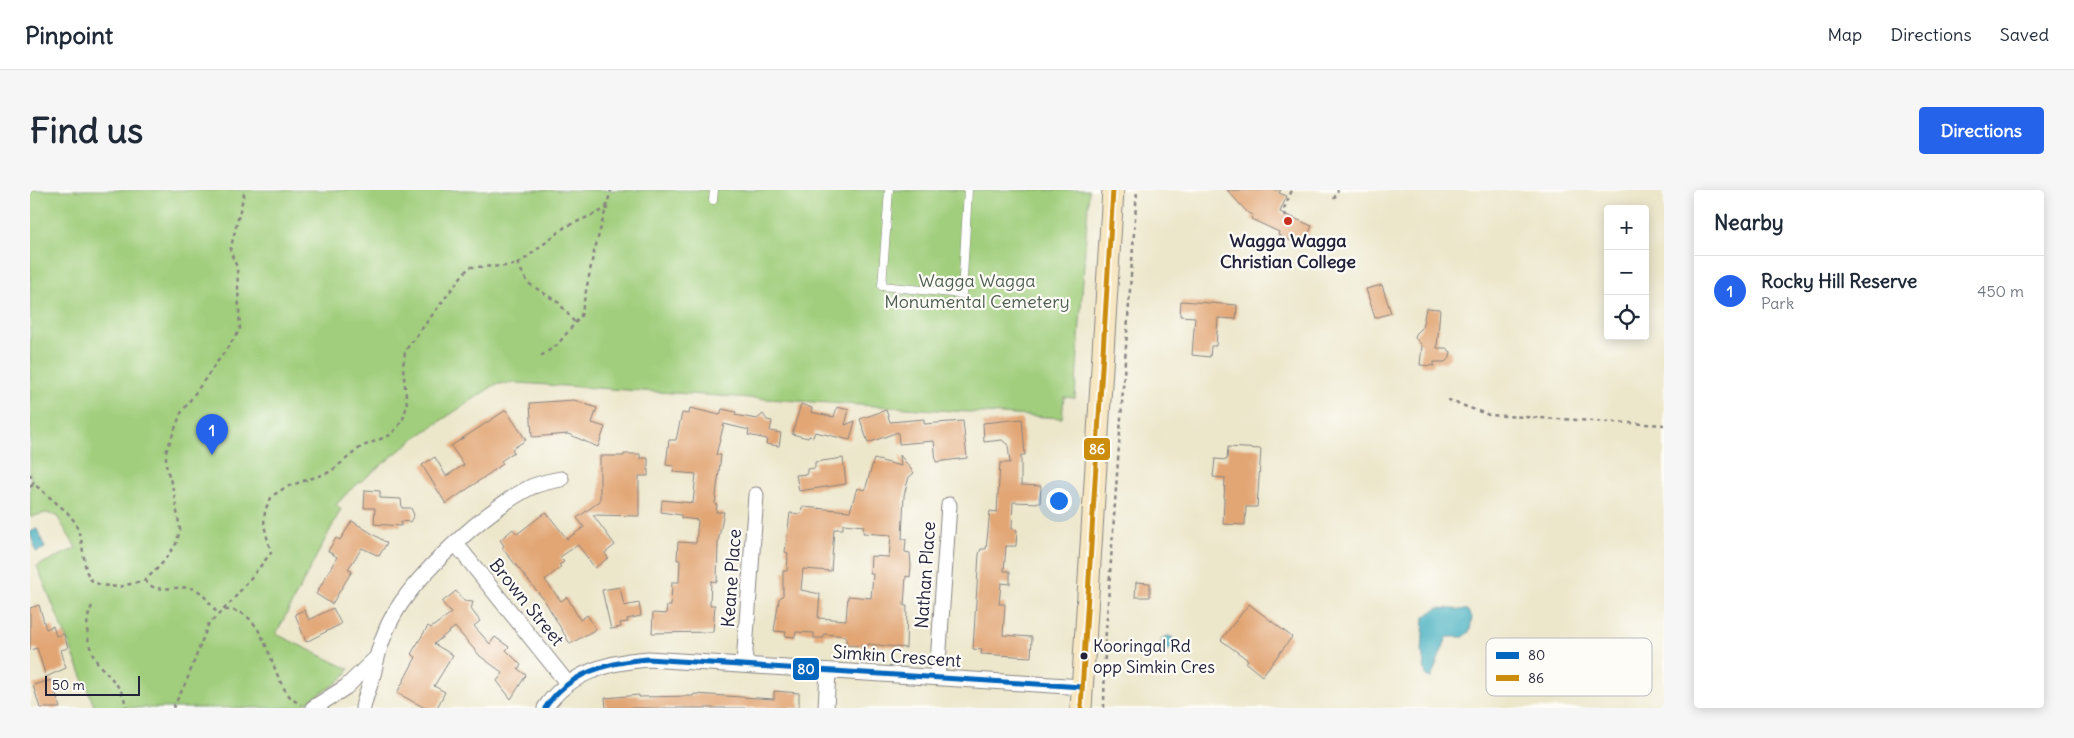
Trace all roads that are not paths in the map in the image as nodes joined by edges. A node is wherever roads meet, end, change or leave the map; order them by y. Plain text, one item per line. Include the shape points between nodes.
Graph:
1 (714, 190) edge
2 (889, 190) edge
3 (968, 190) edge
4 (1114, 190) edge
5 (713, 200) dead end
6 (561, 479) dead end
7 (756, 494) dead end
8 (949, 505) dead end
9 (456, 544) junction
10 (374, 660) junction
11 (744, 665) junction
12 (828, 671) junction
13 (937, 678) junction
14 (568, 684) junction
15 (1082, 687) junction
16 (314, 707) edge
17 (363, 708) edge
18 (545, 708) edge
19 (826, 708) edge
20 (1080, 708) edge

1 - 5 lane
2 - 3 lane via 882,286 962,294
4 - 15 main road
6 - 9 street via 523,492 486,517
7 - 11 street, Keane Place
8 - 13 street, Nathan Place
9 - 10 street via 402,602
9 - 14 street, Brown Street
10 - 16 street via 346,686
10 - 17 street
11 - 12 street, Simkin Crescent
11 - 14 street, Simkin Crescent via 648,659 625,661 604,665
12 - 13 street, Simkin Crescent
12 - 19 street
13 - 15 street, Simkin Crescent
14 - 18 street, Simkin Crescent
15 - 20 main road

